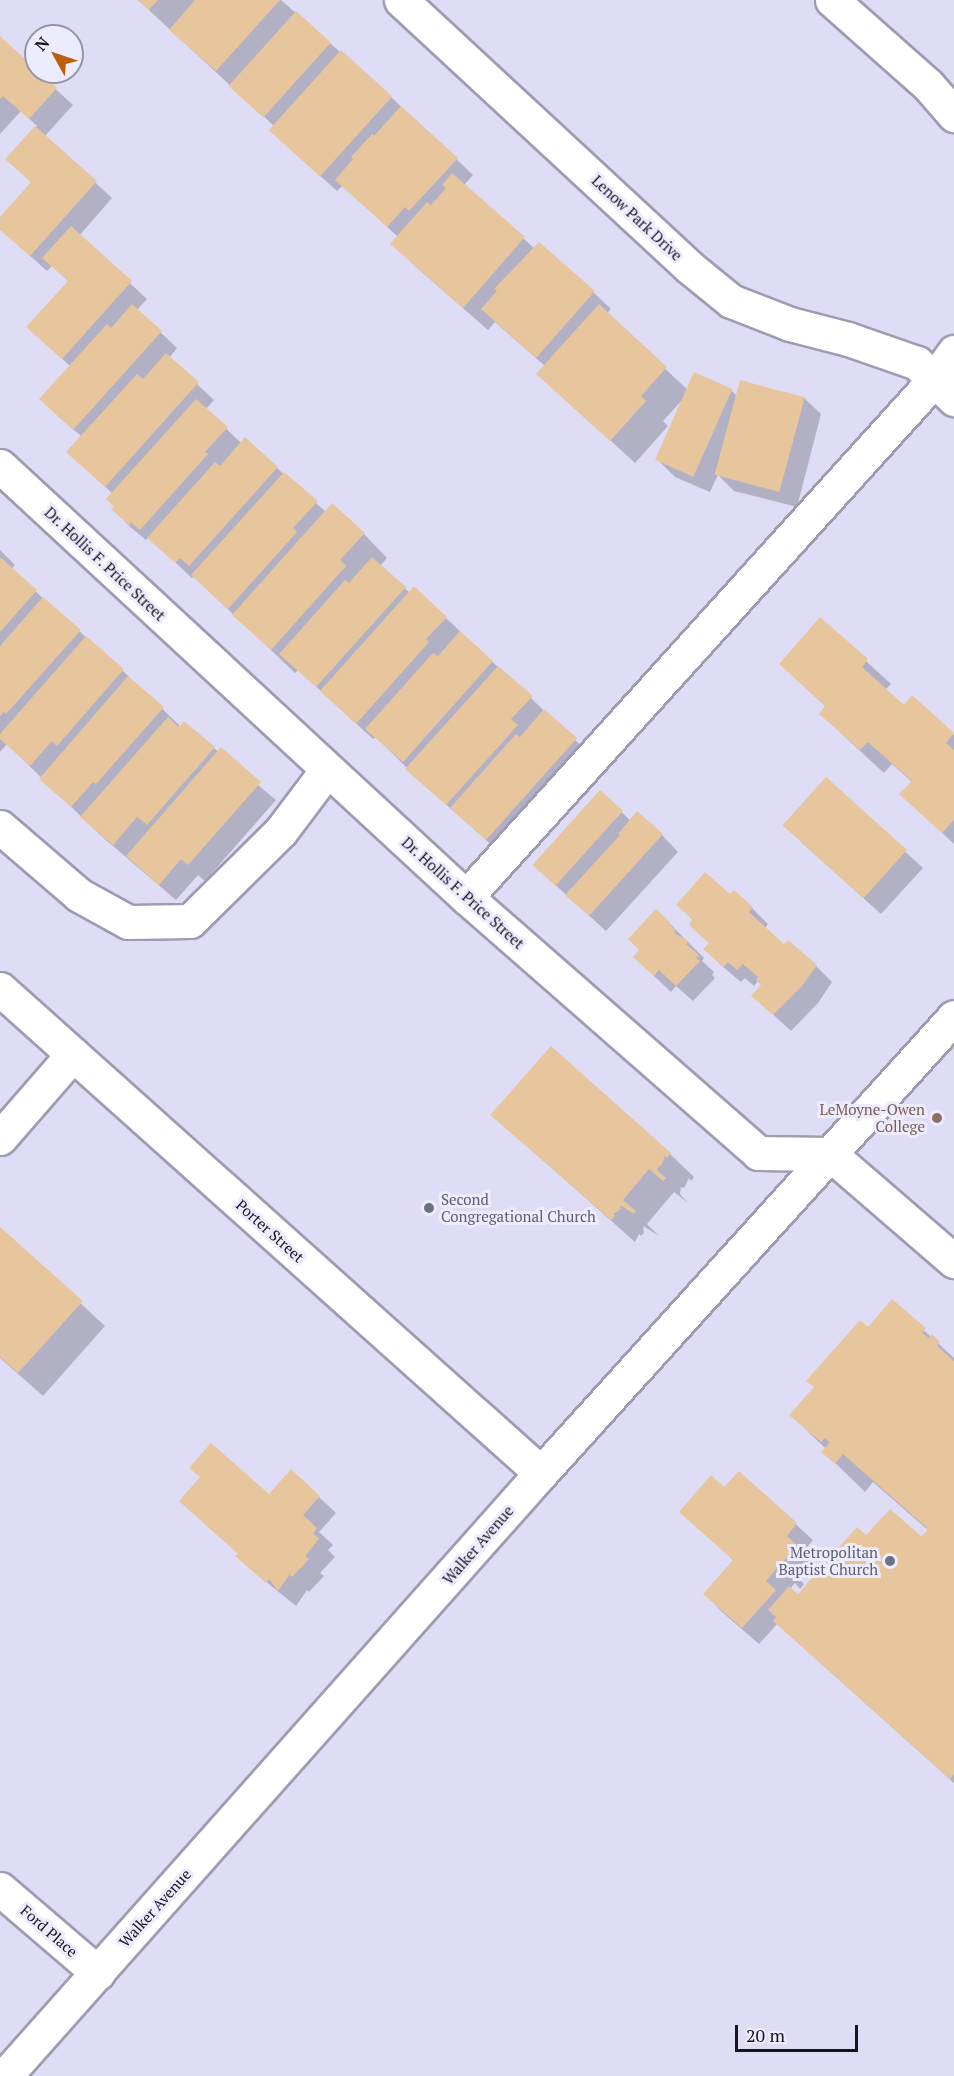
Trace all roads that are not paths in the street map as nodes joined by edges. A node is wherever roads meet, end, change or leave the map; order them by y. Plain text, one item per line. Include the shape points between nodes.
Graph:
1 (401, 0) edge
2 (832, 0) edge
3 (954, 115) edge
4 (954, 352) edge
5 (934, 381) edge
6 (0, 466) edge
7 (327, 770) junction
8 (0, 827) edge
9 (466, 897) junction
10 (0, 989) edge
11 (954, 1017) edge
12 (73, 1054) junction
13 (0, 1138) edge
14 (830, 1154) junction
15 (954, 1261) edge
16 (541, 1473) junction
17 (0, 1889) edge
18 (98, 1973) junction
19 (5, 2076) edge

1 - 5 street, Lenow Park Drive via 688,266 731,301 790,324 848,339
2 - 3 street via 928,86
4 - 5 street
5 - 9 street
6 - 7 street, Dr. Hollis F. Price Street
7 - 8 street via 281,831 190,921 128,922 79,895
7 - 9 street, Dr. Hollis F. Price Street
9 - 14 street, Dr. Hollis F. Price Street via 758,1153
10 - 12 street, Porter Street
11 - 14 street, Walker Avenue
12 - 13 street
12 - 16 street, Porter Street
14 - 15 street
14 - 16 street, Walker Avenue
16 - 18 street, Walker Avenue
17 - 18 street, Ford Place
18 - 19 street, Walker Avenue

